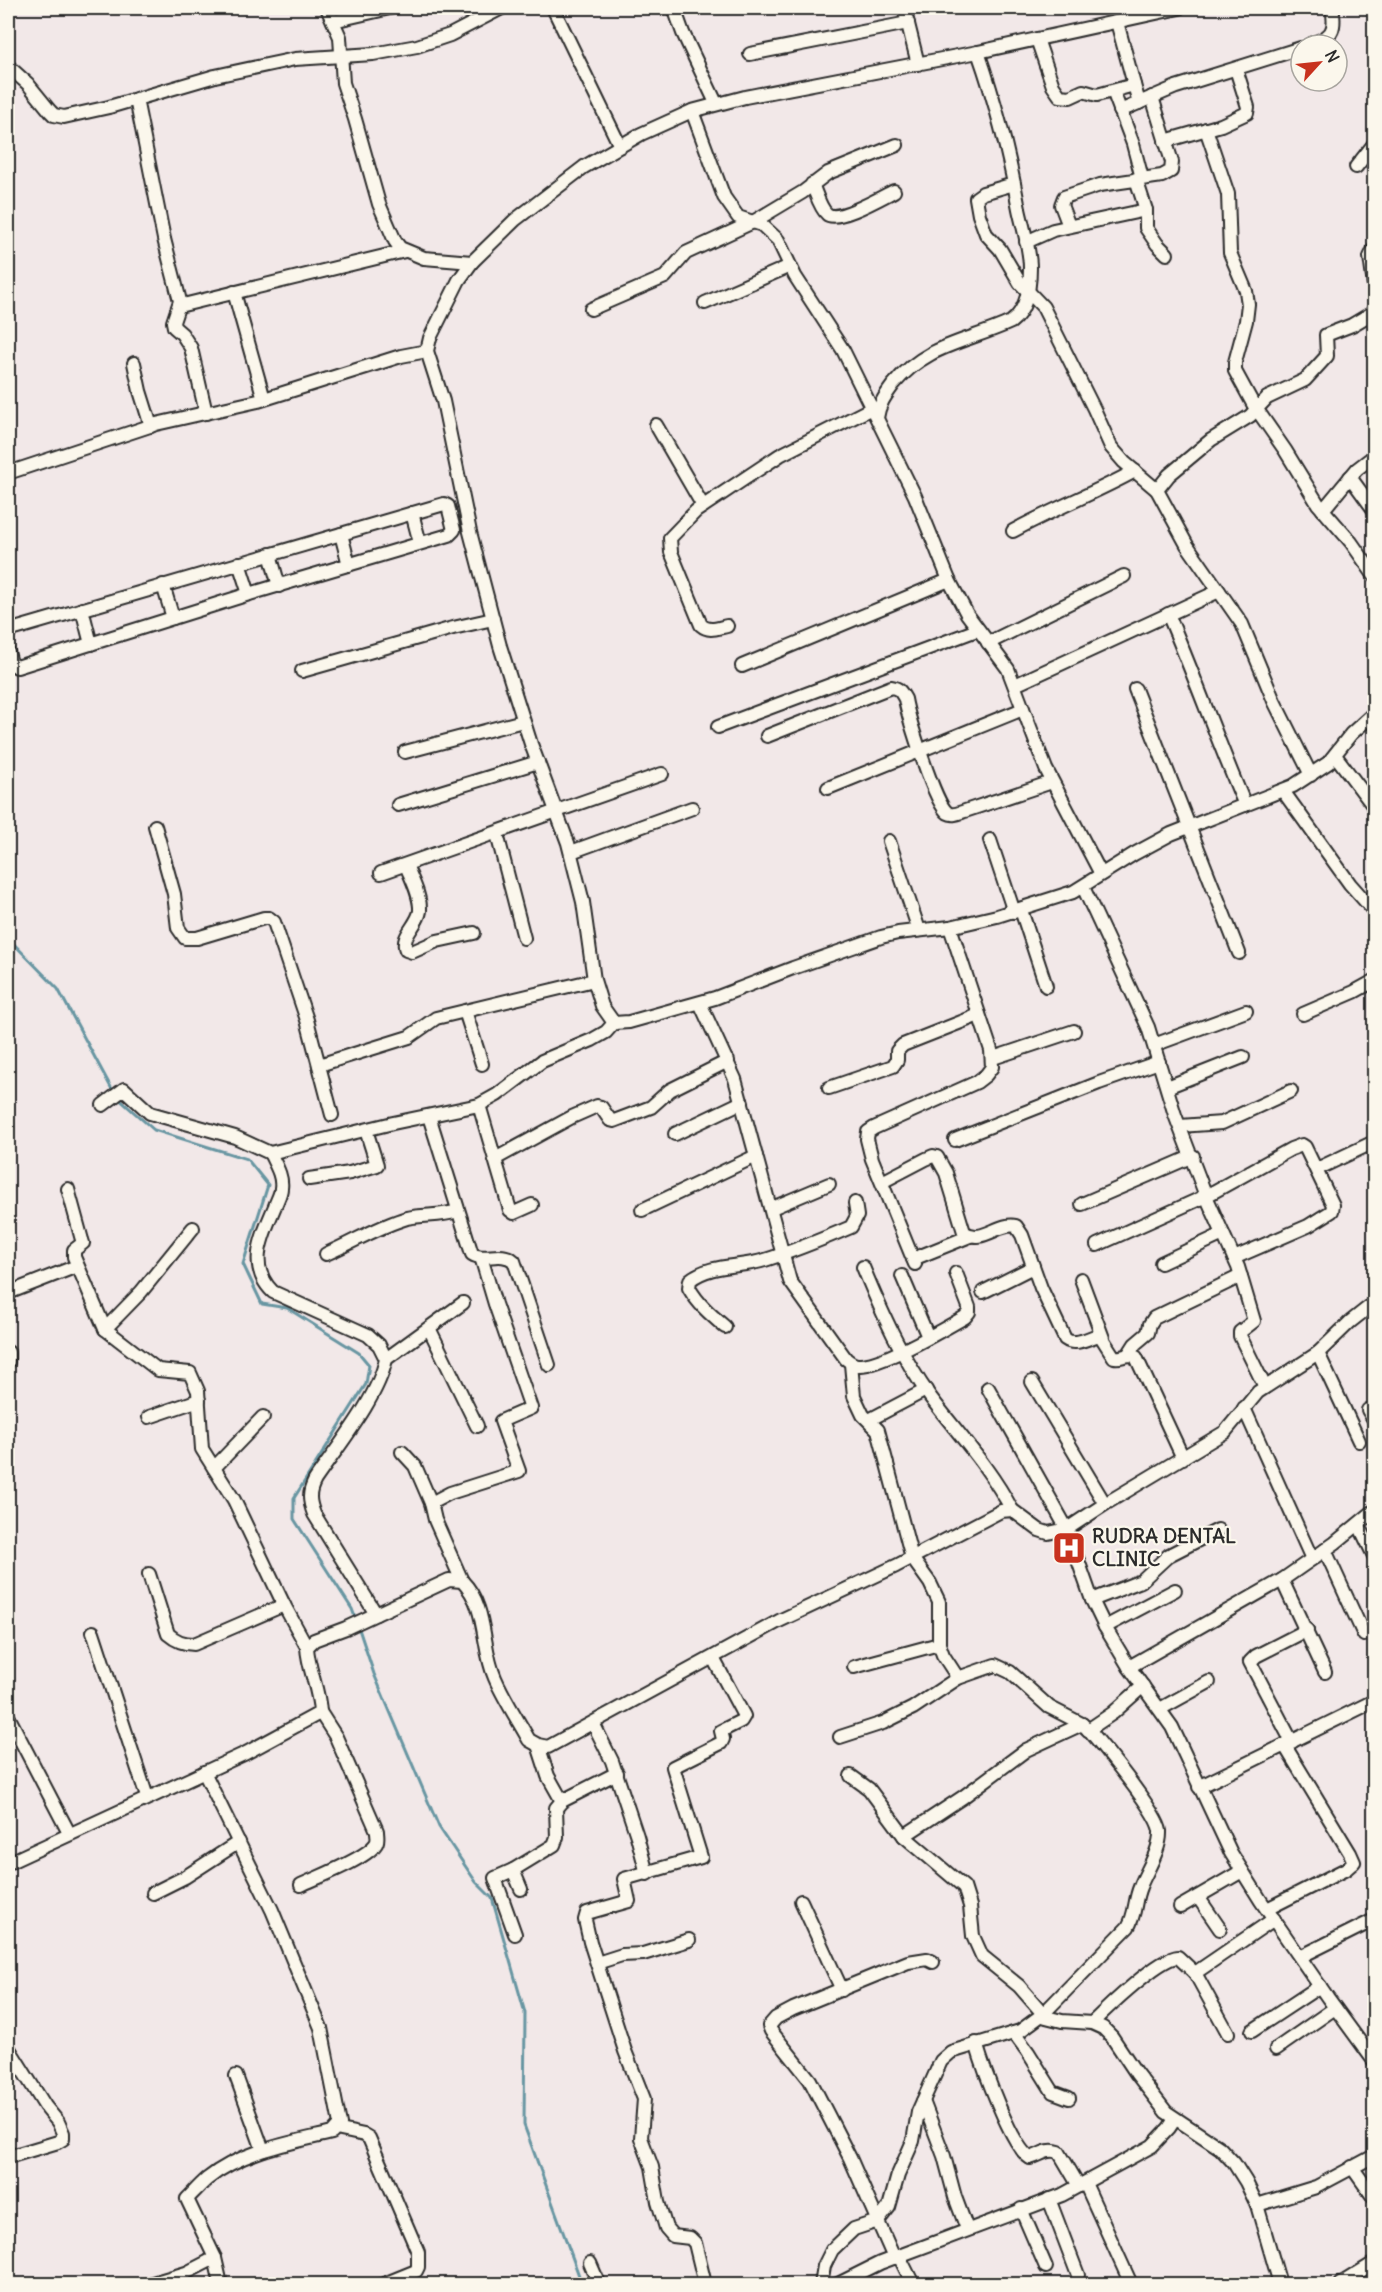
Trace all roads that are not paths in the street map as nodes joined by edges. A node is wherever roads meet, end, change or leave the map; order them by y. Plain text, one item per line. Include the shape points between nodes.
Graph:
1 (327, 8) edge
2 (390, 8) edge
3 (502, 8) edge
4 (553, 8) edge
5 (674, 8) edge
6 (904, 8) edge
7 (1179, 8) edge
8 (1332, 8) edge
9 (333, 21) junction
10 (1117, 22) junction
11 (908, 24) junction
12 (1331, 33) edge
13 (1037, 39) junction
14 (978, 52) junction
15 (1289, 52) edge
16 (750, 54) dead end
17 (340, 56) junction
18 (918, 64) junction
19 (8, 66) edge
20 (1236, 69) junction
21 (1134, 85) junction
22 (1113, 92) junction
23 (1152, 97) junction
24 (136, 99) junction
25 (716, 103) junction
26 (1139, 103) junction
27 (692, 111) junction
28 (1120, 111) junction
29 (1206, 129) junction
30 (1165, 141) junction
31 (1374, 144) edge
32 (897, 145) dead end
33 (621, 146) junction
34 (1356, 167) dead end
35 (1139, 178) junction
36 (812, 184) junction
37 (1014, 184) junction
38 (894, 191) dead end
39 (1146, 210) junction
40 (753, 222) junction
41 (1070, 226) junction
42 (1026, 242) junction
43 (1374, 249) edge
44 (405, 251) junction
45 (1167, 254) dead end
46 (472, 262) junction
47 (790, 266) junction
48 (1374, 286) edge
49 (1028, 291) junction
50 (234, 292) junction
51 (705, 303) dead end
52 (178, 306) junction
53 (591, 309) dead end
54 (1374, 312) edge
55 (427, 351) junction
56 (134, 363) dead end
57 (264, 399) junction
58 (1257, 410) junction
59 (206, 412) junction
60 (875, 413) junction
61 (656, 424) dead end
62 (151, 426) junction
63 (1374, 456) edge
64 (1135, 471) junction
65 (8, 473) edge
66 (1350, 477) junction
67 (1157, 490) junction
68 (703, 506) junction
69 (1323, 510) junction
70 (1374, 510) edge
71 (412, 513) junction
72 (466, 515) junction
73 (451, 519) junction
74 (1013, 531) dead end
75 (341, 534) junction
76 (420, 543) junction
77 (270, 554) junction
78 (239, 563) junction
79 (349, 565) junction
80 (1374, 575) edge
81 (1124, 576) dead end
82 (949, 580) junction
83 (164, 585) junction
84 (279, 586) junction
85 (1219, 591) junction
86 (249, 594) junction
87 (82, 609) junction
88 (1168, 614) junction
89 (173, 618) junction
90 (493, 619) junction
91 (727, 626) dead end
92 (978, 630) junction
93 (8, 631) edge
94 (988, 643) junction
95 (91, 644) junction
96 (8, 652) edge
97 (742, 666) dead end
98 (302, 671) dead end
99 (1015, 685) junction
100 (1135, 689) dead end
101 (1023, 709) junction
102 (1374, 713) edge
103 (523, 721) junction
104 (718, 727) dead end
105 (767, 736) dead end
106 (920, 751) junction
107 (405, 752) dead end
108 (1335, 755) junction
109 (538, 762) junction
110 (662, 774) dead end
111 (1311, 775) junction
112 (1052, 782) junction
113 (828, 788) dead end
114 (1283, 791) junction
115 (398, 805) dead end
116 (1245, 805) junction
117 (1374, 807) edge
118 (692, 808) dead end
119 (558, 813) junction
120 (155, 826) dead end
121 (1191, 826) junction
122 (497, 834) junction
123 (990, 840) dead end
124 (889, 841) dead end
125 (571, 852) junction
126 (406, 864) junction
127 (381, 873) dead end
128 (1101, 874) junction
129 (1083, 887) junction
130 (1017, 911) junction
131 (1374, 911) edge
132 (950, 927) junction
133 (919, 930) junction
134 (474, 933) dead end
135 (524, 938) dead end
136 (1239, 953) dead end
137 (594, 980) junction
138 (1374, 981) edge
139 (1046, 986) dead end
140 (700, 1003) junction
141 (465, 1011) junction
142 (1246, 1011) dead end
143 (979, 1014) junction
144 (1303, 1014) dead end
145 (614, 1023) junction
146 (1074, 1031) dead end
147 (1154, 1045) junction
148 (1244, 1057) dead end
149 (993, 1058) junction
150 (728, 1061) junction
151 (1159, 1062) junction
152 (482, 1064) dead end
153 (320, 1065) junction
154 (829, 1088) dead end
155 (1167, 1088) junction
156 (1291, 1091) dead end
157 (742, 1102) junction
158 (105, 1103) dead end
159 (479, 1105) junction
160 (333, 1115) dead end
161 (429, 1116) junction
162 (1180, 1126) junction
163 (366, 1130) junction
164 (675, 1134) dead end
165 (955, 1140) dead end
166 (1374, 1142) edge
167 (270, 1153) junction
168 (756, 1156) junction
169 (1193, 1156) junction
170 (495, 1159) junction
171 (1317, 1169) junction
172 (309, 1179) dead end
173 (882, 1182) junction
174 (830, 1184) dead end
175 (68, 1190) dead end
176 (1206, 1196) junction
177 (855, 1203) dead end
178 (1082, 1204) dead end
179 (532, 1205) dead end
180 (772, 1208) junction
181 (642, 1210) dead end
182 (457, 1211) junction
183 (193, 1228) dead end
184 (1223, 1234) junction
185 (970, 1236) junction
186 (1097, 1245) dead end
187 (326, 1254) dead end
188 (783, 1254) junction
189 (481, 1257) junction
190 (1234, 1258) junction
191 (1161, 1263) dead end
192 (76, 1266) junction
193 (863, 1268) dead end
194 (1033, 1268) junction
195 (956, 1273) dead end
196 (902, 1276) dead end
197 (1241, 1276) junction
198 (1081, 1279) dead end
199 (983, 1292) dead end
200 (8, 1293) edge
201 (464, 1303) dead end
202 (1374, 1303) edge
203 (725, 1327) dead end
204 (429, 1328) junction
205 (105, 1329) junction
206 (928, 1337) junction
207 (1103, 1338) junction
208 (902, 1351) junction
209 (8, 1352) edge
210 (1318, 1353) junction
211 (1128, 1355) junction
212 (386, 1359) junction
213 (8, 1362) edge
214 (851, 1364) junction
215 (549, 1365) dead end
216 (1032, 1382) dead end
217 (1265, 1387) junction
218 (988, 1388) dead end
219 (926, 1390) junction
220 (199, 1400) junction
221 (1244, 1408) junction
222 (149, 1417) dead end
223 (263, 1417) dead end
224 (869, 1420) junction
225 (477, 1426) dead end
226 (1359, 1441) dead end
227 (402, 1452) dead end
228 (1183, 1458) junction
229 (214, 1468) junction
230 (431, 1503) junction
231 (1105, 1504) junction
232 (1012, 1510) junction
233 (1374, 1511) edge
234 (1359, 1525) junction
235 (1067, 1529) junction
236 (1218, 1530) dead end
237 (1325, 1550) junction
238 (1374, 1556) edge
239 (912, 1558) junction
240 (1312, 1559) junction
241 (149, 1574) dead end
242 (1282, 1580) junction
243 (462, 1581) junction
244 (1175, 1590) dead end
245 (1092, 1600) junction
246 (284, 1605) junction
247 (373, 1616) junction
248 (1105, 1627) junction
249 (1307, 1630) junction
250 (93, 1632) dead end
251 (1364, 1635) dead end
252 (939, 1644) junction
253 (307, 1647) junction
254 (713, 1658) junction
255 (854, 1667) dead end
256 (1128, 1667) junction
257 (1325, 1672) dead end
258 (958, 1678) junction
259 (1209, 1682) dead end
260 (1143, 1686) junction
261 (1374, 1701) edge
262 (1160, 1709) junction
263 (320, 1712) junction
264 (8, 1716) edge
265 (593, 1723) junction
266 (1085, 1727) junction
267 (840, 1737) dead end
268 (1288, 1744) junction
269 (538, 1745) junction
270 (204, 1772) junction
271 (616, 1773) junction
272 (851, 1776) dead end
273 (1199, 1787) junction
274 (147, 1797) junction
275 (562, 1801) junction
276 (69, 1833) junction
277 (904, 1836) junction
278 (239, 1842) junction
279 (8, 1863) edge
280 (513, 1870) junction
281 (1242, 1871) junction
282 (647, 1874) junction
283 (301, 1886) dead end
284 (521, 1889) dead end
285 (153, 1893) dead end
286 (1198, 1897) junction
287 (801, 1901) dead end
288 (1180, 1907) dead end
289 (1271, 1914) junction
290 (1374, 1920) edge
291 (1220, 1929) dead end
292 (515, 1934) dead end
293 (689, 1940) dead end
294 (1300, 1957) junction
295 (933, 1962) dead end
296 (597, 1963) junction
297 (1195, 1972) junction
298 (1320, 1986) junction
299 (842, 1990) junction
300 (1335, 2008) junction
301 (1043, 2014) junction
302 (1092, 2023) junction
303 (1252, 2031) dead end
304 (1014, 2033) junction
305 (1228, 2033) dead end
306 (976, 2043) junction
307 (8, 2047) edge
308 (1276, 2049) dead end
309 (1374, 2059) edge
310 (236, 2076) dead end
311 (1069, 2098) dead end
312 (923, 2101) junction
313 (1175, 2119) junction
314 (336, 2129) junction
315 (263, 2150) junction
316 (1374, 2156) edge
317 (8, 2157) edge
318 (1352, 2167) junction
319 (1082, 2184) junction
320 (1374, 2198) edge
321 (1048, 2199) junction
322 (1257, 2205) junction
323 (1021, 2209) junction
324 (878, 2221) junction
325 (967, 2229) junction
326 (897, 2257) junction
327 (215, 2258) junction
328 (590, 2263) dead end
329 (1374, 2263) edge
330 (1046, 2267) dead end
331 (1078, 2275) dead end
332 (149, 2284) edge
333 (222, 2284) edge
334 (384, 2284) edge
335 (599, 2284) edge
336 (705, 2284) edge
337 (821, 2284) edge
338 (838, 2284) edge
339 (913, 2284) edge
340 (1131, 2284) edge
341 (1280, 2284) edge
342 (1340, 2284) edge

1 - 9 street
2 - 9 street
3 - 17 street via 426,44
4 - 33 street
5 - 25 street
6 - 11 street
7 - 10 street
8 - 12 street
9 - 17 street via 340,37
10 - 13 street
10 - 21 street
11 - 16 street
11 - 18 street
13 - 14 street
13 - 22 street via 1060,96 1070,97 1083,91 1097,95
14 - 18 street
14 - 37 street
15 - 20 street
17 - 24 street via 295,59 233,72
17 - 44 street via 343,83 379,204 395,241
18 - 25 street
19 - 24 street via 59,117
20 - 23 street
20 - 29 street via 1247,113
21 - 22 street
21 - 26 street
22 - 28 street
23 - 26 street
23 - 30 street
24 - 52 street
25 - 27 street
26 - 28 street
27 - 33 street
27 - 40 street via 724,197 738,217
28 - 35 street
29 - 30 street
29 - 58 street via 1228,194 1230,254 1248,304 1235,371
30 - 35 street via 1172,171
31 - 34 street
32 - 36 street via 838,168
33 - 46 street via 584,167 526,210
35 - 39 street
35 - 41 street via 1064,197 1061,205
36 - 38 street via 826,213 835,217
36 - 40 street
37 - 42 street
37 - 49 street via 983,193 976,202 986,234
39 - 41 street
39 - 45 street via 1146,228
40 - 47 street via 778,240
40 - 53 street via 686,253 657,282
41 - 42 street
42 - 49 street via 1030,266
43 - 48 street via 1370,257
44 - 46 street via 424,258
44 - 50 street
46 - 55 street via 451,294
47 - 51 street
47 - 60 street via 835,335
49 - 60 street via 1023,309 1011,322 932,352 909,367
49 - 64 street via 1046,313 1111,447
50 - 52 street
50 - 57 street
52 - 59 street via 174,327 191,348
54 - 58 street via 1326,335 1327,357 1318,367 1305,380 1267,398
55 - 57 street
55 - 72 street via 443,401
56 - 62 street
57 - 59 street
58 - 67 street via 1211,440
58 - 69 street
59 - 62 street
60 - 68 street via 780,455
60 - 82 street via 924,514
61 - 68 street
62 - 65 street
63 - 66 street
64 - 67 street
64 - 74 street
66 - 69 street
66 - 70 street
67 - 85 street via 1187,545
68 - 91 street via 674,532 669,545 701,625 712,630
69 - 80 street
71 - 73 street via 444,504
71 - 75 street
71 - 76 street
72 - 73 street
72 - 90 street
73 - 76 street via 451,534
75 - 77 street
75 - 79 street
76 - 79 street
77 - 78 street
77 - 84 street
78 - 83 street
78 - 86 street
79 - 84 street
81 - 94 street
82 - 92 street
82 - 97 street
83 - 87 street
83 - 89 street
84 - 86 street
85 - 88 street
85 - 111 street via 1249,637 1274,701
86 - 89 street
87 - 93 street
87 - 95 street
88 - 99 street
88 - 116 street
89 - 95 street
90 - 98 street
90 - 103 street
92 - 94 street
92 - 104 street
94 - 99 street
95 - 96 street via 17,667 11,663
99 - 101 street
100 - 121 street
101 - 106 street
101 - 112 street
102 - 108 street
103 - 107 street
103 - 109 street
105 - 106 street via 891,687 905,699
106 - 112 street via 940,803 949,814
106 - 113 street
108 - 111 street
108 - 117 street
109 - 115 street
109 - 119 street
110 - 119 street
111 - 114 street
112 - 128 street
114 - 116 street
114 - 131 street
116 - 121 street
118 - 125 street
119 - 122 street
119 - 125 street
120 - 153 street via 174,894 176,923 183,936 197,938 264,918 274,922
121 - 128 street
121 - 136 street
122 - 126 street
122 - 135 street
123 - 130 street
124 - 133 street
125 - 137 street
126 - 127 street
126 - 134 street via 420,910 405,939 406,950 412,952 432,942
128 - 129 street
129 - 130 street
129 - 147 street
130 - 132 street
130 - 139 street
132 - 133 street
132 - 143 street
133 - 140 street via 874,939
137 - 141 street
137 - 145 street via 602,1006
138 - 144 street
140 - 145 street
140 - 150 street
141 - 152 street
141 - 153 street via 432,1019 409,1037
142 - 147 street
143 - 149 street
143 - 154 street via 899,1047 893,1066
145 - 159 street via 592,1040 542,1061
146 - 149 street
147 - 151 street
148 - 155 street
149 - 173 street via 992,1067 977,1082 868,1132 869,1148
150 - 157 street
150 - 170 street via 669,1090 651,1107 614,1121 597,1106
151 - 155 street
151 - 165 street
153 - 160 street
155 - 162 street
156 - 162 street via 1222,1123
157 - 164 street
157 - 168 street
158 - 167 street via 124,1089 150,1113 235,1137
159 - 161 street
159 - 170 street
161 - 163 street
161 - 182 street
162 - 169 street
163 - 167 street
163 - 172 street via 377,1161 375,1166
166 - 171 street
167 - 212 street via 281,1190 257,1255 266,1285 273,1292 368,1335
168 - 180 street
168 - 181 street
169 - 176 street
169 - 178 street
170 - 179 street via 510,1210 514,1213
171 - 176 street via 1305,1147 1298,1146
171 - 190 street via 1333,1204 1332,1211 1308,1226
173 - 185 street via 914,1261
173 - 185 street via 937,1157 946,1173 964,1232
174 - 180 street
175 - 192 street via 82,1240 74,1251
176 - 184 street
176 - 186 street
177 - 188 street via 857,1216 851,1227
180 - 188 street
182 - 187 street via 404,1219
182 - 189 street via 472,1254
183 - 205 street
184 - 190 street
184 - 191 street
185 - 194 street via 1016,1226
188 - 203 street via 712,1270 690,1280 691,1293
188 - 214 street via 795,1291
189 - 215 street via 504,1256 514,1261
189 - 230 street via 531,1408 501,1421 519,1471
190 - 197 street
192 - 200 street
192 - 205 street
193 - 208 street
194 - 199 street
194 - 207 street via 1065,1339 1072,1343 1096,1335
195 - 206 street via 969,1312
196 - 206 street
197 - 211 street via 1155,1318 1148,1333
197 - 217 street via 1254,1321 1240,1336
198 - 207 street
201 - 204 street
202 - 210 street
204 - 212 street
204 - 225 street
205 - 220 street via 158,1370 190,1372
206 - 208 street
207 - 211 street via 1114,1357
208 - 214 street via 874,1363
208 - 219 street
209 - 213 street
210 - 217 street
210 - 226 street
211 - 228 street via 1139,1362
212 - 247 street via 368,1402 315,1480 309,1496 314,1514
214 - 224 street via 854,1396
216 - 231 street
217 - 221 street
218 - 235 street
219 - 224 street
219 - 232 street via 992,1474
220 - 222 street
220 - 229 street via 202,1449
221 - 228 street via 1225,1432
221 - 240 street
223 - 229 street
224 - 239 street via 878,1430
227 - 230 street via 415,1466
228 - 231 street
229 - 246 street via 234,1500
230 - 243 street
231 - 235 street
232 - 235 street via 1039,1530 1048,1533
232 - 239 street via 993,1515
233 - 234 street
234 - 237 street
234 - 238 street
235 - 245 street
236 - 245 street via 1169,1555 1141,1581
237 - 240 street
237 - 251 street
239 - 252 street via 939,1602
239 - 254 street via 778,1621
240 - 242 street
241 - 246 street via 168,1634 186,1644
242 - 249 street
242 - 256 street
243 - 247 street via 449,1580
243 - 269 street via 481,1614 494,1677 529,1740
244 - 248 street
245 - 248 street
246 - 253 street
247 - 253 street via 314,1640
248 - 256 street
249 - 257 street
249 - 268 street via 1250,1662
250 - 274 street
252 - 255 street
252 - 258 street
253 - 263 street
254 - 265 street
254 - 282 street via 744,1716 721,1731 721,1743 673,1767 701,1857
256 - 260 street
258 - 266 street via 989,1666 1001,1666 1048,1707
258 - 267 street via 896,1717
259 - 262 street
260 - 262 street
260 - 266 street via 1113,1713
261 - 268 street
262 - 273 street via 1182,1746
263 - 270 street
263 - 283 street via 336,1737 378,1839 360,1856
264 - 276 street
265 - 269 street via 549,1747
265 - 271 street
266 - 277 street via 1026,1750
266 - 301 street via 1148,1808 1158,1825 1159,1839 1128,1927
268 - 273 street
268 - 289 street via 1354,1862
269 - 275 street via 544,1768
270 - 274 street
270 - 278 street
271 - 275 street
271 - 282 street
272 - 277 street via 865,1785
273 - 281 street
274 - 276 street
275 - 280 street via 556,1808 554,1845
276 - 279 street
277 - 301 street via 960,1883 968,1898 973,1936 982,1956 1019,1986
278 - 285 street
278 - 314 street via 321,2028 340,2124
280 - 284 street
280 - 292 street via 495,1878
281 - 286 street
281 - 289 street
282 - 296 street via 624,1879 630,1901 587,1913 585,1920
286 - 288 street
286 - 291 street
287 - 299 street
289 - 294 street
289 - 297 street
290 - 294 street
293 - 296 street
294 - 298 street
295 - 299 street via 908,1962
296 - 336 street via 644,2099 641,2138 666,2228 673,2236 690,2238 695,2243
297 - 302 street via 1178,1957 1169,1959
297 - 305 street
298 - 300 street
298 - 303 street
299 - 324 street via 776,2018 769,2026 810,2080
300 - 308 street
300 - 309 street
301 - 302 street via 1051,2019
301 - 304 street
302 - 313 street via 1112,2037 1155,2098
304 - 306 street
304 - 311 street via 1053,2092
306 - 312 street via 951,2052 941,2061
306 - 319 street via 985,2073 1026,2156 1035,2157 1049,2150 1059,2152
307 - 317 street via 63,2133 58,2142
310 - 315 street
312 - 324 street via 893,2198
312 - 325 street
313 - 319 street via 1152,2146
313 - 322 street via 1212,2142 1234,2163
314 - 315 street
314 - 334 street via 369,2138 418,2252 416,2271
315 - 327 street via 208,2178 187,2199
316 - 318 street
318 - 320 street
318 - 322 street via 1316,2187
319 - 321 street
319 - 340 street
321 - 323 street
321 - 331 street
322 - 341 street
323 - 325 street
323 - 330 street
324 - 326 street
324 - 337 street via 854,2229 832,2250
325 - 326 street
326 - 338 street
326 - 339 street
327 - 332 street via 186,2273
327 - 333 street
328 - 335 street
329 - 342 street

